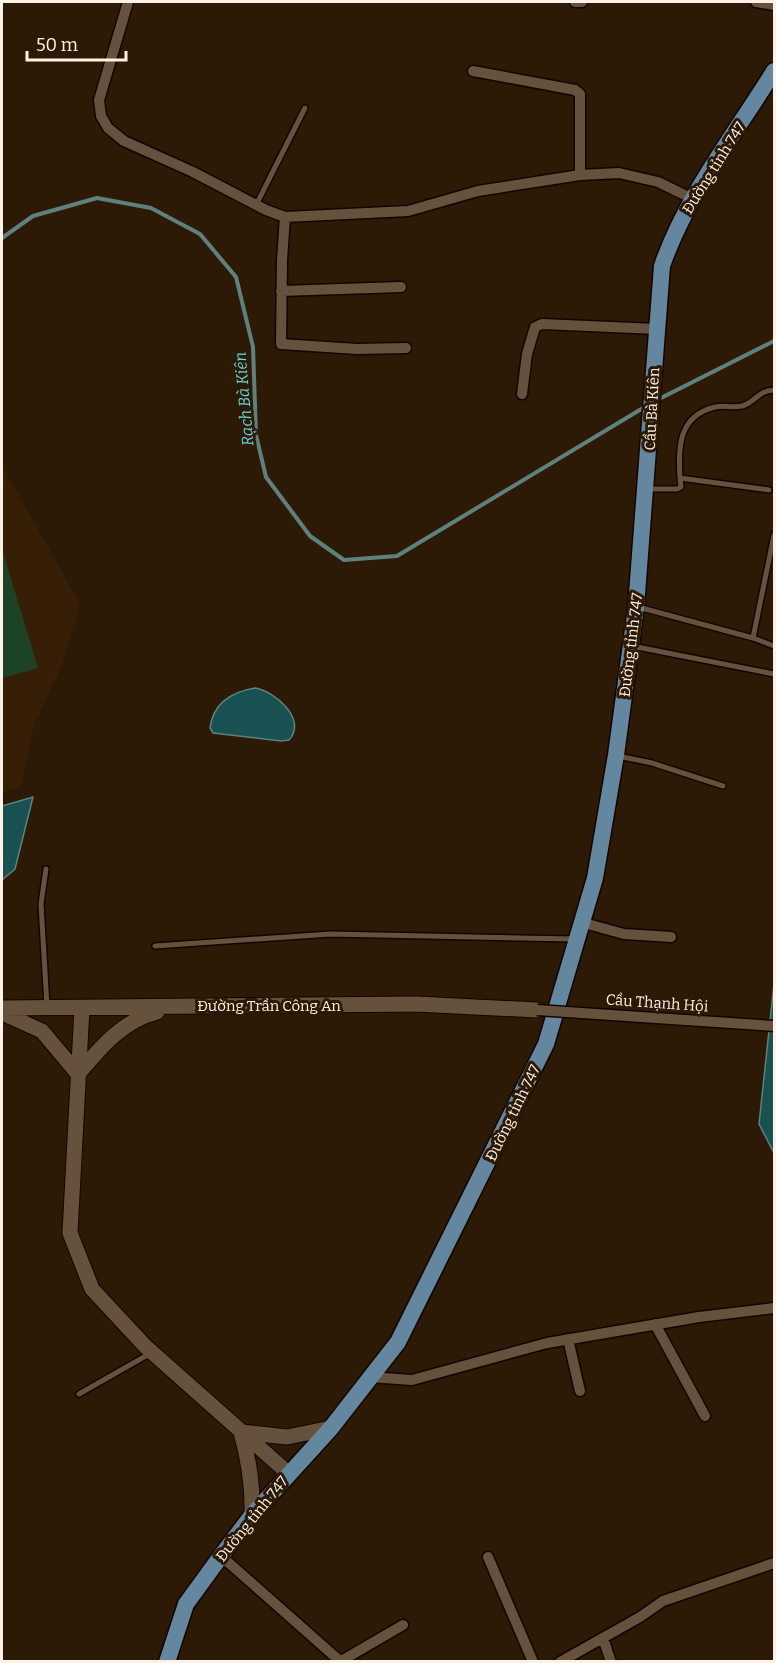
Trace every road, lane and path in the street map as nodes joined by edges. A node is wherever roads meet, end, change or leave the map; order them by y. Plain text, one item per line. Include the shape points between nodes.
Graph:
1 (128, 2) edge
2 (575, 2) edge
3 (582, 2) edge
4 (756, 2) edge
5 (774, 5) edge
6 (472, 71) dead end
7 (774, 71) edge
8 (768, 92) edge
9 (305, 108) dead end
10 (580, 175) junction
11 (693, 199) junction
12 (256, 205) junction
13 (285, 217) junction
14 (401, 287) dead end
15 (281, 291) junction
16 (656, 335) junction
17 (406, 348) dead end
18 (774, 390) edge
19 (522, 394) dead end
20 (680, 478) junction
21 (647, 483) junction
22 (769, 490) dead end
23 (774, 535) edge
24 (636, 607) junction
25 (753, 638) junction
26 (631, 645) junction
27 (774, 646) edge
28 (774, 674) edge
29 (616, 755) junction
30 (723, 786) dead end
31 (46, 868) dead end
32 (581, 931) junction
33 (671, 938) dead end
34 (155, 946) dead end
35 (176, 1006) junction
36 (2, 1008) edge
37 (47, 1008) junction
38 (82, 1008) junction
39 (537, 1010) joint
40 (2, 1013) edge
41 (774, 1026) edge
42 (78, 1074) junction
43 (774, 1308) edge
44 (656, 1324) junction
45 (568, 1339) junction
46 (152, 1352) junction
47 (368, 1377) junction
48 (580, 1391) dead end
49 (79, 1394) dead end
50 (705, 1416) dead end
51 (331, 1428) junction
52 (241, 1432) junction
53 (288, 1473) junction
54 (252, 1515) junction
55 (220, 1556) junction
56 (488, 1557) dead end
57 (774, 1563) edge
58 (404, 1626) dead end
59 (603, 1638) junction
60 (341, 1661) edge
61 (167, 1662) edge
62 (532, 1662) edge
63 (560, 1662) edge
64 (611, 1662) edge

1 - 12 street via 99,100 108,128 124,141
2 - 3 street
4 - 5 street
6 - 10 street via 580,94
7 - 8 main road, Đường tỉnh 747
8 - 11 main road, Đường tỉnh 747
9 - 12 lane
10 - 11 street via 620,173 658,182
10 - 13 street via 478,191 408,211
11 - 16 main road, Đường tỉnh 747 via 674,232 662,266
12 - 13 street
13 - 15 street
14 - 15 street
15 - 17 street via 280,339 285,346
16 - 19 street via 542,324 535,327
16 - 21 main road, Cầu Bà Kiên
18 - 20 lane via 757,394 746,405 711,408 692,422 680,437
20 - 21 lane via 681,487 677,489
20 - 22 lane
21 - 24 main road, Đường tỉnh 747
23 - 25 lane
24 - 25 lane
24 - 26 main road, Đường tỉnh 747
25 - 27 lane
26 - 28 lane
26 - 29 main road, Đường tỉnh 747
29 - 30 lane
29 - 32 main road, Đường tỉnh 747 via 595,878
31 - 37 lane via 40,904
32 - 33 street
32 - 34 lane via 331,934
32 - 47 main road, Đường tỉnh 747 via 542,1054 398,1342
35 - 38 street, Đường Trần Công An
35 - 39 street, Đường Trần Công An via 416,1004
35 - 42 street via 125,1025
36 - 37 street, Đường Trần Công An
37 - 38 street, Đường Trần Công An
38 - 42 street
39 - 41 street, Cầu Thạnh Hội, bridge
40 - 42 street via 42,1031
42 - 46 street via 70,1233 92,1288
43 - 44 street
44 - 45 street
44 - 50 street
45 - 47 street via 412,1380
45 - 48 street
46 - 49 lane
46 - 52 street
47 - 51 main road, Đường tỉnh 747
51 - 52 street via 287,1437
51 - 53 main road, Đường tỉnh 747
52 - 53 street
52 - 54 street via 250,1464
53 - 54 main road, Đường tỉnh 747
54 - 55 main road, Đường tỉnh 747
55 - 60 street
55 - 61 main road, Đường tỉnh 747 via 186,1604
56 - 62 street
57 - 59 street via 663,1601
58 - 60 street
59 - 63 street
59 - 64 street

